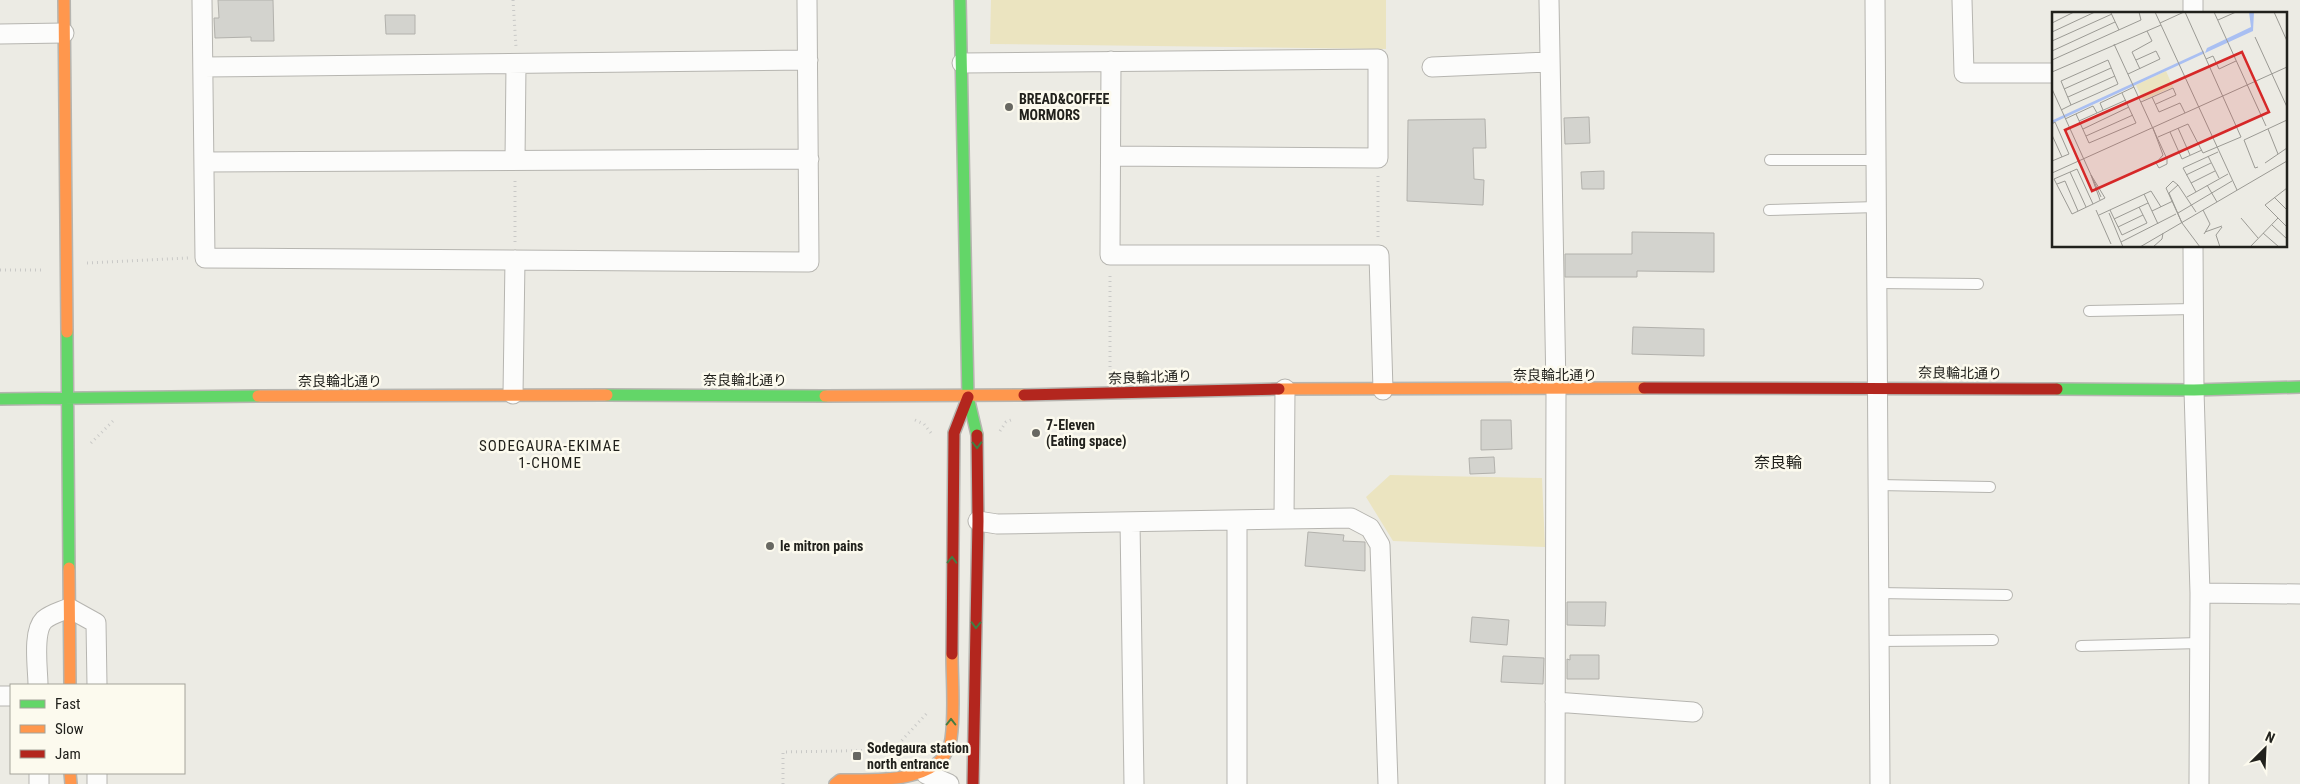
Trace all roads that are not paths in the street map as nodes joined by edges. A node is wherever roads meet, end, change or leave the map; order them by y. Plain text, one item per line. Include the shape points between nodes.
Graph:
1 (64, 0) edge
2 (202, 0) edge
3 (807, 0) edge
4 (960, 0) edge
5 (1549, 0) edge
6 (1875, 0) edge
7 (1962, 0) edge
8 (64, 33) junction
9 (0, 34) edge
10 (808, 60) junction
11 (1111, 61) junction
12 (1549, 62) junction
13 (962, 63) junction
14 (516, 64) junction
15 (203, 67) junction
16 (1432, 67) dead end
17 (2052, 73) edge
18 (1110, 156) junction
19 (516, 160) junction
20 (809, 160) junction
21 (1770, 160) dead end
22 (1877, 160) junction
23 (204, 162) junction
24 (1877, 208) junction
25 (1769, 210) dead end
26 (2193, 248) edge
27 (515, 260) junction
28 (1878, 283) junction
29 (1978, 284) dead end
30 (2194, 309) junction
31 (2089, 311) dead end
32 (1878, 387) junction
33 (2300, 387) edge
34 (1285, 389) junction
35 (1383, 390) junction
36 (1556, 390) junction
37 (2194, 390) junction
38 (513, 394) junction
39 (968, 397) junction
40 (66, 398) junction
41 (0, 399) edge
42 (1878, 485) junction
43 (1990, 487) dead end
44 (1284, 519) junction
45 (1238, 520) junction
46 (978, 521) junction
47 (1130, 522) junction
48 (1878, 593) junction
49 (2200, 593) junction
50 (2300, 594) edge
51 (2007, 595) dead end
52 (69, 608) junction
53 (1993, 640) dead end
54 (1878, 641) junction
55 (2200, 643) junction
56 (2081, 646) dead end
57 (38, 684) edge
58 (70, 684) edge
59 (96, 684) edge
60 (1554, 702) junction
61 (1693, 712) dead end
62 (926, 774) junction
63 (835, 784) edge
64 (949, 784) edge
65 (973, 784) edge
66 (1134, 784) edge
67 (1237, 784) edge
68 (1388, 784) edge
69 (1555, 784) edge
70 (1880, 784) edge
71 (2199, 784) edge

1 - 8 street
2 - 15 street
3 - 10 street
4 - 13 street
5 - 12 street
6 - 22 street
7 - 17 street via 1964,74
8 - 9 street
8 - 40 street
10 - 14 street
10 - 20 street
11 - 13 street
11 - 18 street
11 - 18 street via 1378,59 1378,158
12 - 16 street
12 - 36 street
13 - 39 street
14 - 15 street
14 - 19 street
15 - 23 street
18 - 35 street via 1110,255 1378,255
19 - 20 street
19 - 23 street
20 - 27 street via 809,262
21 - 22 lane
22 - 24 street
23 - 27 street via 205,258
24 - 25 lane
24 - 28 street
26 - 30 street
27 - 38 street
28 - 29 lane
28 - 32 street
30 - 31 lane
30 - 37 street
32 - 36 street, 奈良輪北通り
32 - 37 street, 奈良輪北通り
32 - 42 street
33 - 37 street, 奈良輪北通り
34 - 35 street, 奈良輪北通り
34 - 39 street, 奈良輪北通り
34 - 44 street
35 - 36 street, 奈良輪北通り
36 - 60 street
37 - 49 street
38 - 39 street, 奈良輪北通り
38 - 40 street, 奈良輪北通り
39 -> 46 street via 977,434
62 -> 39 street via 942,761 951,740 954,433
40 - 41 street, 奈良輪北通り
40 - 52 street
42 - 43 lane
42 - 48 street
44 - 45 street
44 - 68 street via 1351,518 1370,528 1380,545
45 - 47 street
45 - 67 street
46 - 47 street via 997,524
46 -> 65 street
47 - 66 street
48 - 51 lane
48 - 54 street
49 - 50 street
49 - 55 street
52 - 57 street via 42,622 37,635
52 - 58 street
52 - 59 street via 96,624
53 - 54 lane
54 - 70 street
55 - 56 lane
55 - 71 street
60 - 61 street
60 - 69 street
62 - 63 street via 904,780 840,780
62 - 64 street

